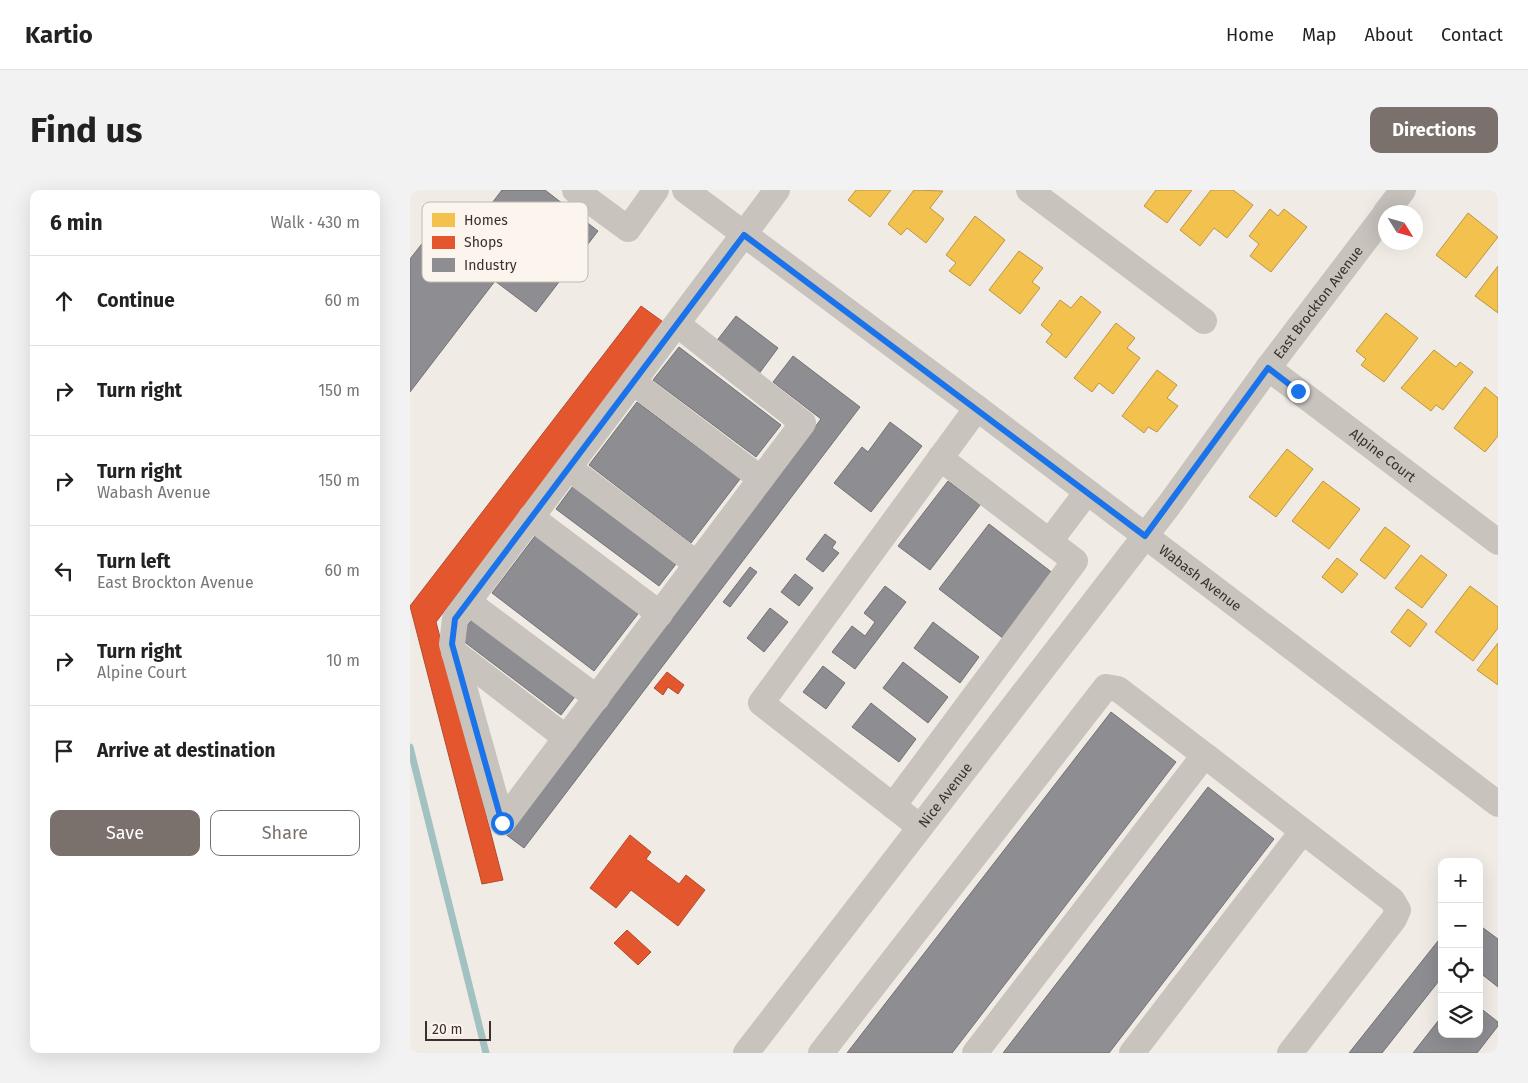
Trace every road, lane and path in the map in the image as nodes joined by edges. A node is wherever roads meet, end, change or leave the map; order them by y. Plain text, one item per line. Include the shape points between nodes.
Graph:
1 (575, 190) edge
2 (656, 190) edge
3 (685, 190) edge
4 (777, 190) edge
5 (1029, 190) edge
6 (1403, 190) edge
7 (1392, 205) edge
8 (1378, 224) edge
9 (744, 235) junction
10 (1204, 321) dead end
11 (677, 324) junction
12 (1268, 368) junction
13 (633, 382) junction
14 (977, 408) junction
15 (940, 458) junction
16 (568, 468) junction
17 (761, 479) junction
18 (1087, 492) junction
19 (531, 517) junction
20 (1145, 536) junction
21 (1050, 542) junction
22 (1498, 542) edge
23 (697, 564) junction
24 (468, 602) junction
25 (660, 614) junction
26 (454, 652) junction
27 (978, 692) junction
28 (597, 698) junction
29 (1006, 716) junction
30 (566, 738) junction
31 (1207, 757) junction
32 (1498, 804) edge
33 (893, 806) junction
34 (920, 827) junction
35 (1302, 832) junction
36 (746, 1053) edge
37 (821, 1053) edge
38 (975, 1053) edge
39 (1132, 1053) edge
40 (1290, 1053) edge

1 - 2 street via 628,229
3 - 9 street, Wabash Avenue
4 - 9 street
5 - 10 street
6 - 7 street, East Brockton Avenue
8 - 12 street, East Brockton Avenue
9 - 11 street
9 - 14 street, Wabash Avenue
11 - 13 street
11 - 17 street via 803,423
12 - 20 street, East Brockton Avenue
12 - 22 street, Alpine Court
13 - 16 street
13 - 17 street
14 - 15 street
14 - 18 street, Wabash Avenue
15 - 21 street
15 - 33 street via 761,703
16 - 19 street
16 - 23 street
17 - 23 street
18 - 20 street, Wabash Avenue
18 - 21 street
19 - 24 street
19 - 25 street
20 - 29 street, Nice Avenue
20 - 32 street, Wabash Avenue
21 - 27 street via 1075,560
23 - 25 street
24 - 26 street via 455,619
24 - 28 street
25 - 28 street
26 - 30 street
26 - 30 street via 502,823
27 - 29 street
27 - 33 street
28 - 30 street
29 - 34 street, Nice Avenue
31 - 35 street
31 - 37 street via 1118,689 1106,688
31 - 38 street via 1203,757
33 - 34 street
34 - 36 street, Nice Avenue
35 - 39 street
35 - 40 street via 1392,900 1398,910

